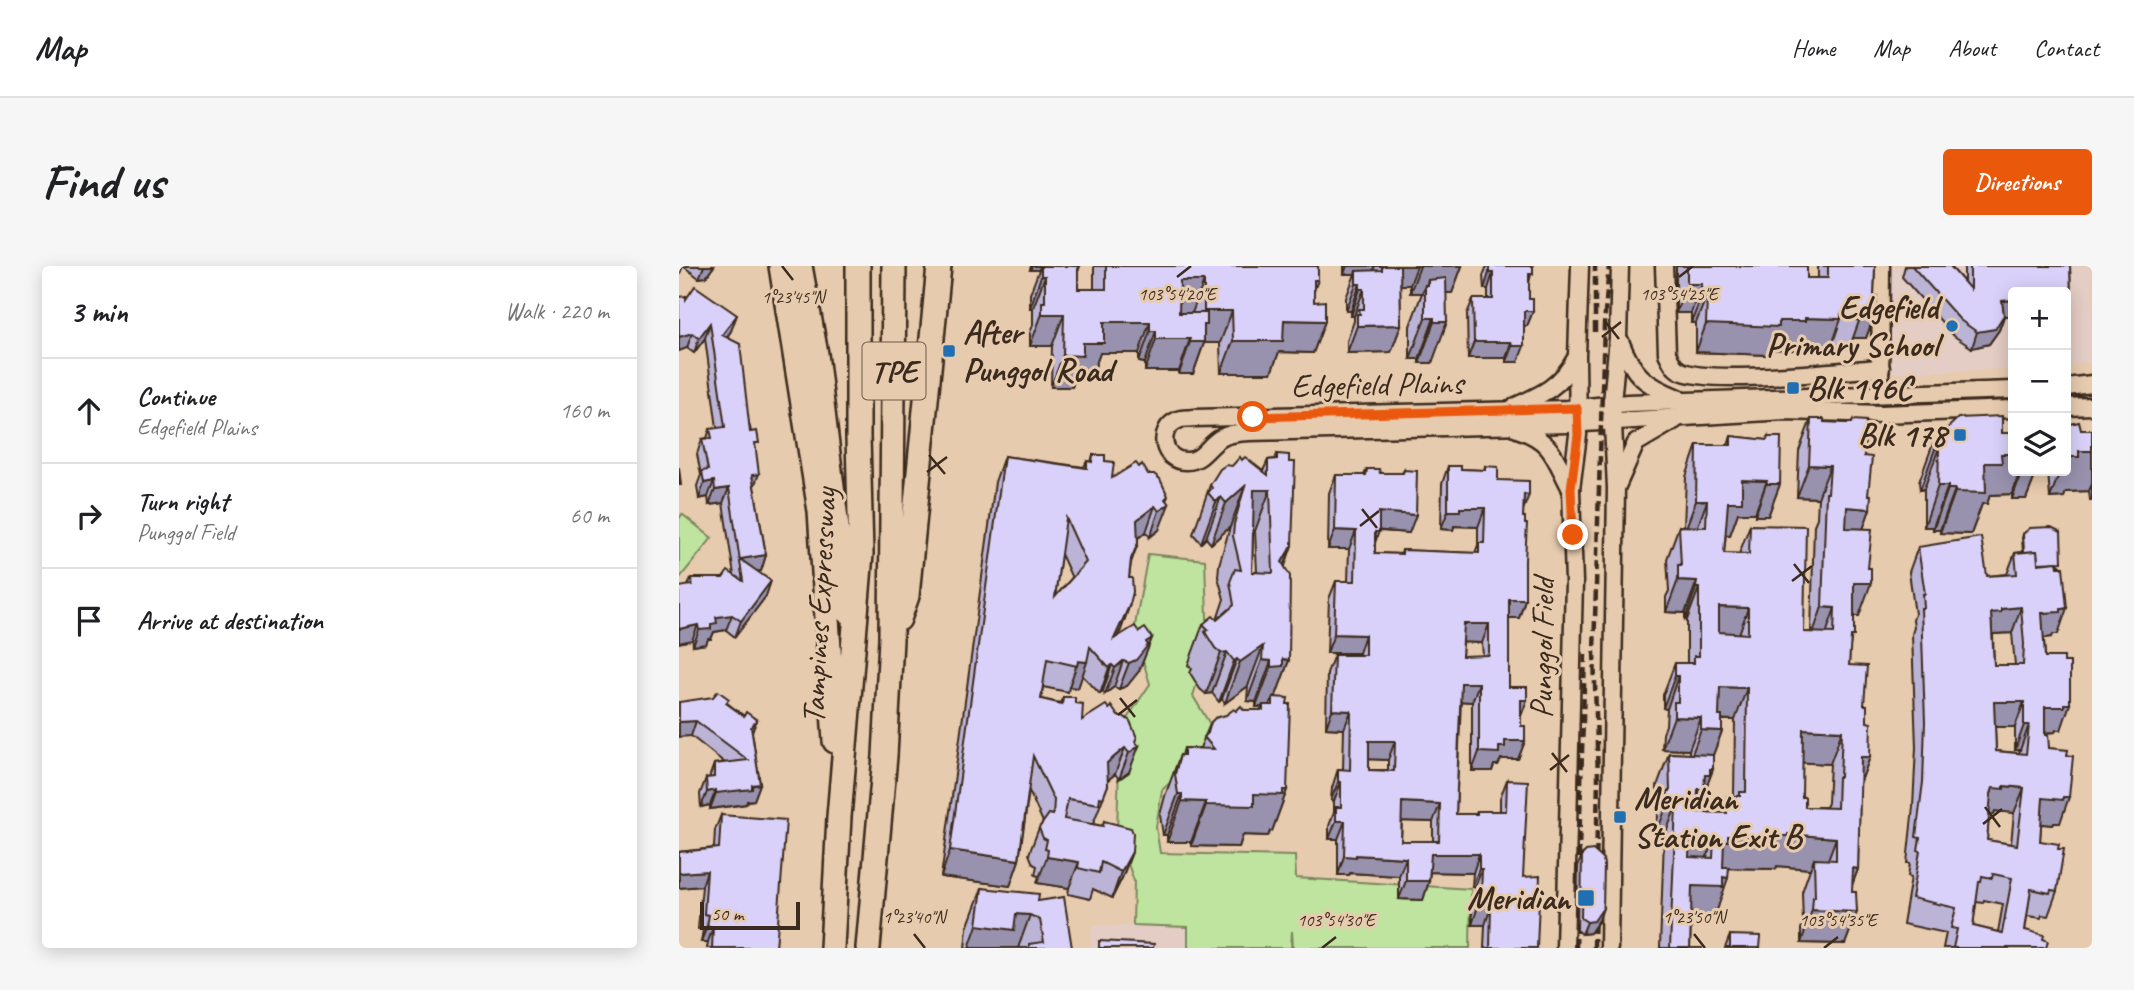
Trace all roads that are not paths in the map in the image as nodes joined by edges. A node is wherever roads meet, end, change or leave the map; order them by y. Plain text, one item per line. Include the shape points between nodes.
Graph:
1 (781, 266) edge
2 (799, 266) edge
3 (858, 266) edge
4 (894, 266) edge
5 (939, 266) edge
6 (1580, 266) edge
7 (1620, 266) edge
8 (1664, 266) edge
9 (1881, 266) edge
10 (791, 335) junction
11 (1618, 338) junction
12 (1577, 356) junction
13 (1881, 368) junction
14 (2092, 384) edge
15 (2071, 386) edge
16 (2008, 390) edge
17 (1880, 394) junction
18 (1683, 400) junction
19 (1612, 403) junction
20 (2092, 406) edge
21 (2071, 407) edge
22 (2008, 409) edge
23 (1578, 415) junction
24 (1508, 418) junction
25 (1678, 418) junction
26 (1612, 421) junction
27 (1616, 488) junction
28 (1571, 489) junction
29 (891, 639) junction
30 (852, 649) junction
31 (839, 817) junction
32 (832, 948) edge
33 (868, 948) edge
34 (1565, 948) edge
35 (1609, 948) edge

1 - 10 highway
2 - 10 highway
2 - 30 highway via 816,354
3 - 30 highway, Tampines Expressway / TPE via 861,554
4 - 29 highway, Tampines Expressway / TPE
5 - 29 highway via 907,596
6 - 12 street, Punggol Field
7 - 11 street
8 - 13 street via 1667,353 1680,371 1720,377
9 - 13 street
10 - 31 highway via 820,511
11 - 18 street via 1640,378
11 - 19 street
12 - 23 street, Punggol Field
12 - 24 street via 1559,383
13 - 17 street
14 - 15 street
16 - 17 street, Edgefield Plains
17 - 18 street, Edgefield Plains
18 - 19 street, Edgefield Plains
19 - 23 street, Edgefield Plains
19 - 26 street
20 - 21 street
22 - 25 street, Edgefield Plains via 1882,414 1785,411
23 - 24 street, Edgefield Plains
23 - 26 street, Edgefield Plains
23 - 28 street, Punggol Field
24 - 24 street, Edgefield Plains via 1234,433 1220,438 1196,459 1185,461 1170,456 1163,441 1167,428 1194,418
24 - 28 street via 1545,442
25 - 26 street, Edgefield Plains
25 - 27 street via 1636,443
26 - 27 street
27 - 35 street
28 - 34 street, Punggol Field via 1574,582
29 - 33 highway, Tampines Expressway / TPE
30 - 31 highway, Tampines Expressway / TPE
31 - 32 highway, Tampines Expressway / TPE

